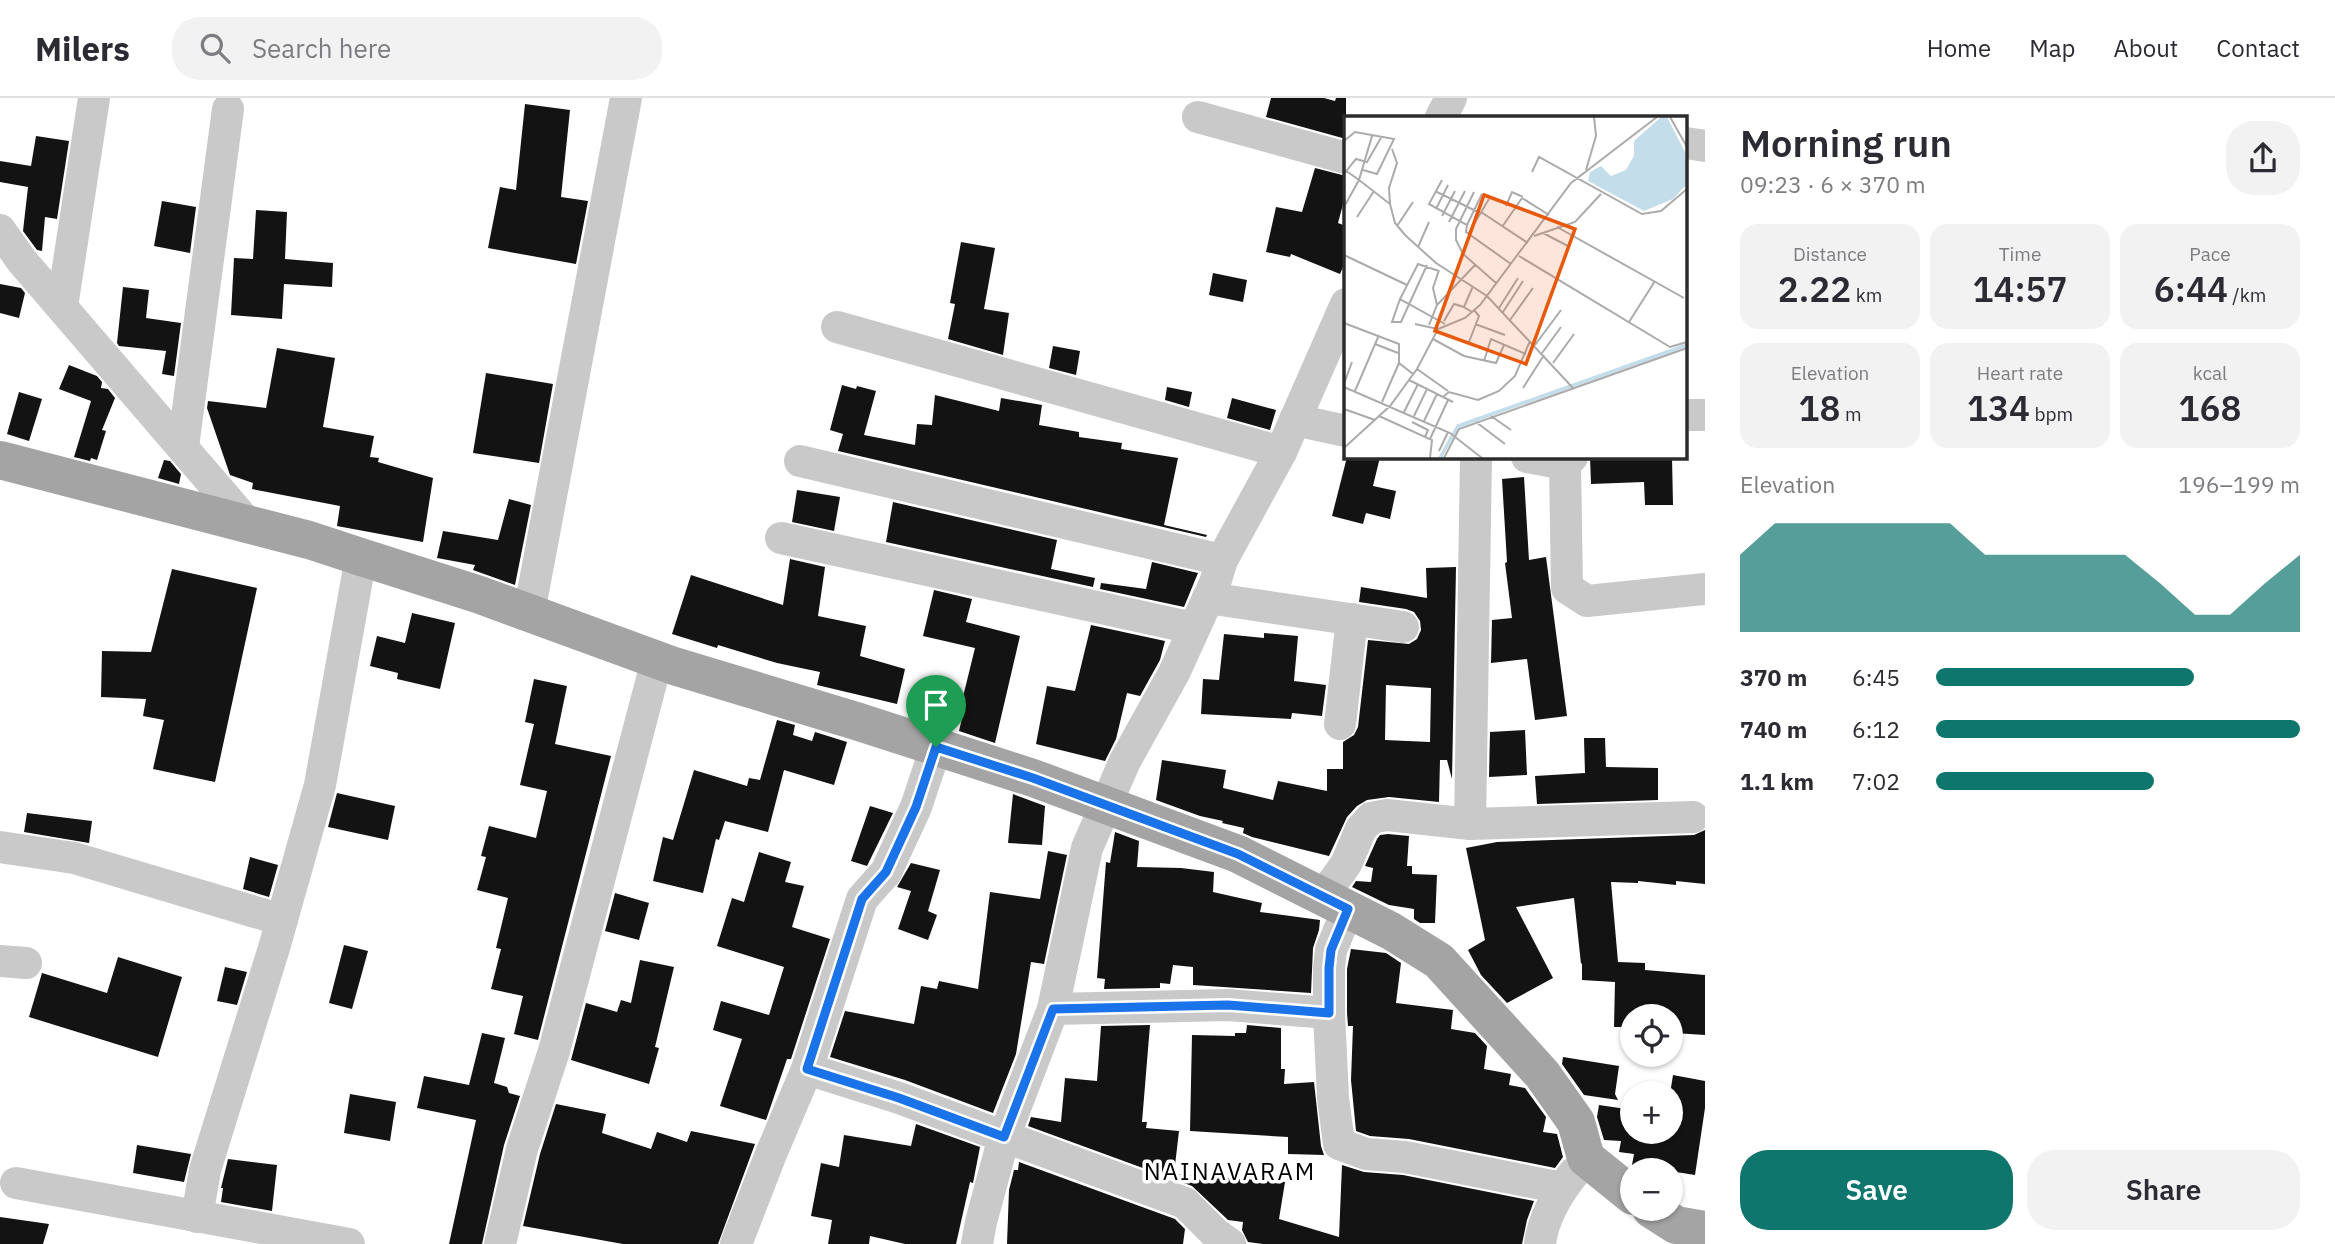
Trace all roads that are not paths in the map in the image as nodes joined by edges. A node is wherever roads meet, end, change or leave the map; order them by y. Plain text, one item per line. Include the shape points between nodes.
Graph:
1 (94, 98) edge
2 (626, 98) edge
3 (1451, 98) edge
4 (228, 109) dead end
5 (1442, 116) edge
6 (1198, 117) dead end
7 (1344, 157) edge
8 (0, 230) edge
9 (62, 307) junction
10 (1344, 309) edge
11 (837, 327) dead end
12 (1295, 420) junction
13 (1344, 431) edge
14 (183, 447) junction
15 (1281, 452) junction
16 (1476, 458) edge
17 (1541, 458) edge
18 (0, 460) edge
19 (1568, 460) edge
20 (800, 461) dead end
21 (248, 524) junction
22 (781, 538) dead end
23 (361, 557) junction
24 (1222, 560) junction
25 (1705, 589) edge
26 (1208, 598) junction
27 (529, 613) junction
28 (1352, 619) junction
29 (1403, 627) dead end
30 (1193, 628) junction
31 (657, 660) junction
32 (1340, 724) dead end
33 (936, 747) junction
34 (1104, 805) junction
35 (1693, 817) dead end
36 (1470, 824) junction
37 (0, 847) edge
38 (1335, 902) junction
39 (282, 920) junction
40 (1053, 1009) junction
41 (1329, 1013) junction
42 (807, 1069) junction
43 (1004, 1137) junction
44 (1586, 1158) junction
45 (16, 1183) dead end
46 (1620, 1185) edge
47 (1562, 1188) junction
48 (207, 1227) edge
49 (349, 1244) edge
50 (500, 1244) edge
51 (736, 1244) edge
52 (977, 1244) edge
53 (1230, 1244) edge
54 (1539, 1244) edge

1 - 9 street
2 - 27 street
3 - 5 street
4 - 14 street
6 - 7 street
8 - 9 street
9 - 14 street
10 - 12 street
11 - 15 street
12 - 13 street
12 - 15 street
14 - 21 street
15 - 24 street
16 - 36 street
17 - 19 street
18 - 21 main road
19 - 25 street via 1567,589 1587,601
20 - 24 street
21 - 23 main road
22 - 30 street
23 - 27 main road
23 - 39 street via 320,785
24 - 26 street
26 - 28 street
26 - 30 street
27 - 31 main road
28 - 29 street
28 - 32 street
30 - 34 street
31 - 33 main road
31 - 50 street
33 - 34 main road
33 - 42 street via 916,807 886,872 862,899
34 - 38 main road via 1238,854
34 - 40 street via 1087,848
35 - 36 street
36 - 38 street via 1387,815 1371,818 1361,829
37 - 39 street via 74,858
38 - 41 street
38 - 44 main road via 1439,961 1542,1074 1576,1122
39 - 48 street via 205,1170
40 - 41 street via 1228,1005
40 - 43 street
41 - 47 street via 1339,1144 1366,1154 1405,1157
42 - 43 street
42 - 51 street
43 - 52 street
43 - 53 street via 1185,1203
44 - 46 main road
44 - 47 street
45 - 48 street
47 - 54 street
48 - 49 street via 236,1222

